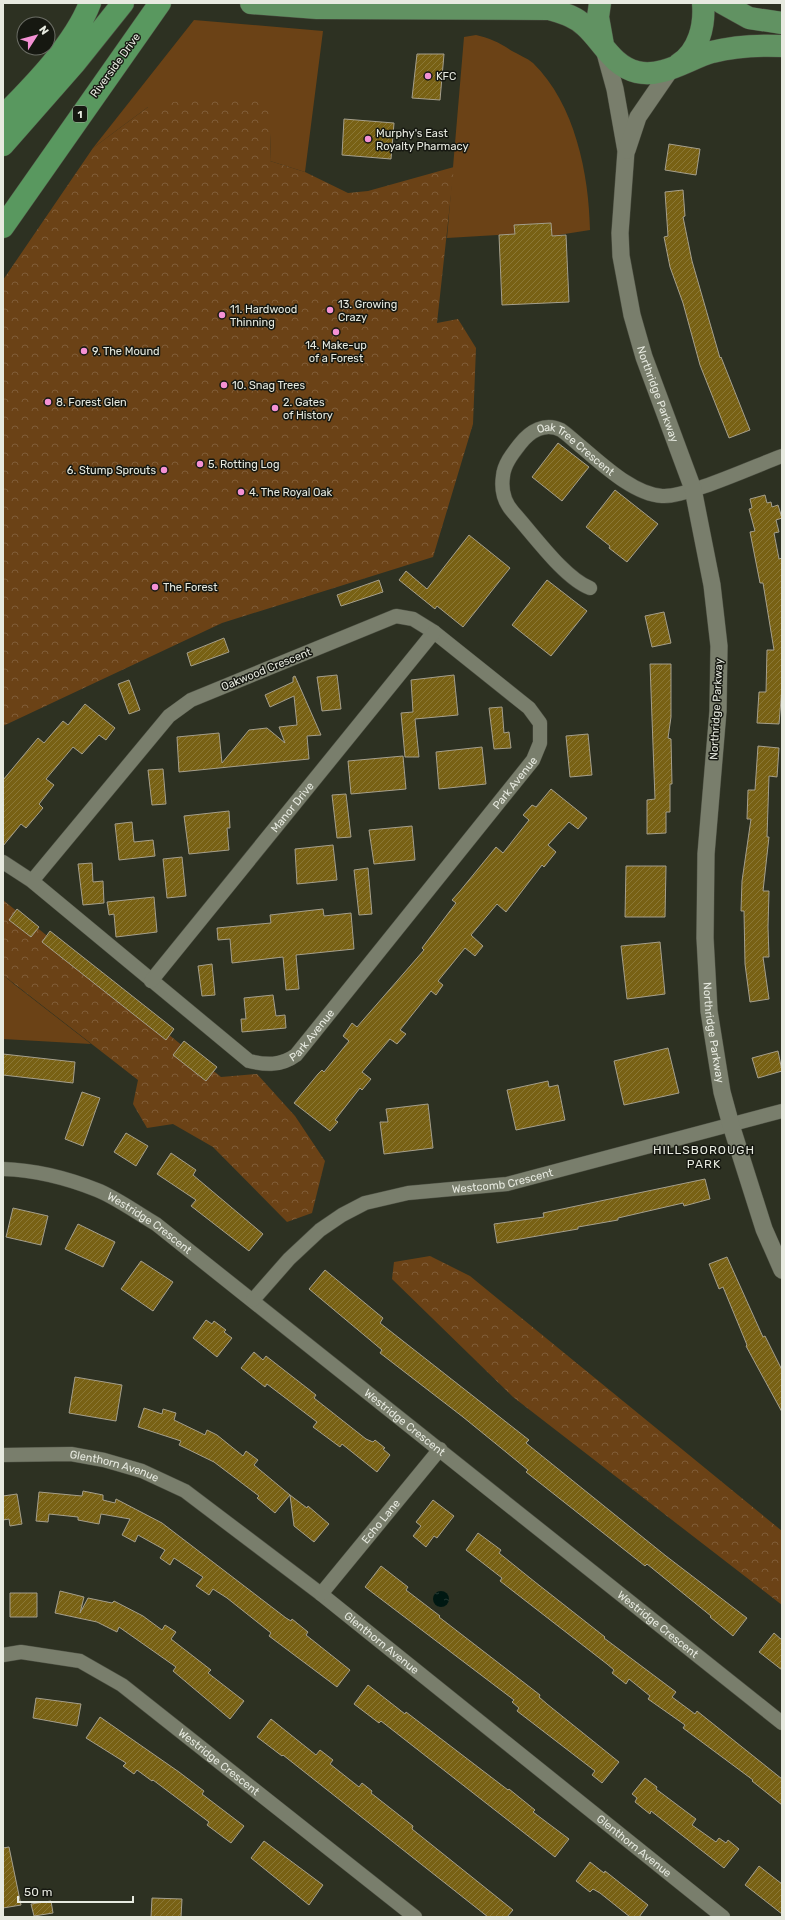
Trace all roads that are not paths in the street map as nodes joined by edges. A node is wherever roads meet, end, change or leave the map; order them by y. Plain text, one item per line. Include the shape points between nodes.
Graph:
1 (90, 3) edge
2 (123, 3) edge
3 (160, 3) edge
4 (251, 3) edge
5 (600, 3) edge
6 (703, 3) edge
7 (722, 3) edge
8 (782, 23) edge
9 (782, 46) edge
10 (604, 48) junction
11 (671, 69) junction
12 (3, 116) edge
13 (3, 145) edge
14 (626, 150) junction
15 (3, 227) edge
16 (782, 456) edge
17 (694, 489) junction
18 (590, 588) dead end
19 (434, 632) junction
20 (540, 723) joint
21 (3, 862) edge
22 (32, 881) junction
23 (151, 981) junction
24 (782, 1112) edge
25 (731, 1125) junction
26 (3, 1169) edge
27 (782, 1270) edge
28 (253, 1300) junction
29 (440, 1448) junction
30 (3, 1455) edge
31 (321, 1594) junction
32 (3, 1655) edge
33 (782, 1723) edge
34 (407, 1915) edge
35 (723, 1917) edge

1 - 12 highway via 73,34 55,59
2 - 13 highway
3 - 15 highway, Riverside Drive / 1
4 - 10 main road via 317,8 549,9 573,17 585,26
5 - 10 main road via 598,16
6 - 11 main road via 701,35 689,55
7 - 8 main road via 749,18
9 - 11 main road via 737,47 713,52
10 - 11 main road via 622,65 635,72 649,73
10 - 14 street, Northridge Parkway via 615,89
11 - 14 street, Northridge Parkway via 638,117
14 - 17 street, Northridge Parkway via 620,233 621,256 632,315 644,357
16 - 17 street, Oak Tree Crescent
17 - 18 street, Oak Tree Crescent via 662,496 645,492 620,478 561,430 537,428 526,436 508,460 503,473 502,488 508,506 565,570 580,584
17 - 25 street, Northridge Parkway via 712,585 719,646 718,712 706,854 705,938 709,1011 722,1092
19 - 20 street, Oakwood Crescent via 529,708
19 - 22 street, Oakwood Crescent via 412,619 396,616 192,700 169,716
19 - 23 street, Manor Drive
20 - 23 street, Park Avenue via 540,743 533,760 296,1055 289,1060 266,1065 249,1061
21 - 22 street, Park Avenue
22 - 23 street, Park Avenue
24 - 25 street, Westcomb Crescent
25 - 27 street, Northridge Parkway via 764,1230
25 - 28 street, Westcomb Crescent via 507,1184 408,1193 365,1203 320,1230 289,1259
26 - 28 street, Westridge Crescent via 39,1173 98,1190 156,1224
28 - 29 street, Westridge Crescent
29 - 31 street, Echo Lane
29 - 33 street, Westridge Crescent
30 - 31 street, Glenthorn Avenue via 71,1454 142,1471 185,1491
31 - 35 street, Glenthorn Avenue
32 - 34 street, Westridge Crescent via 21,1652 80,1661 122,1685

